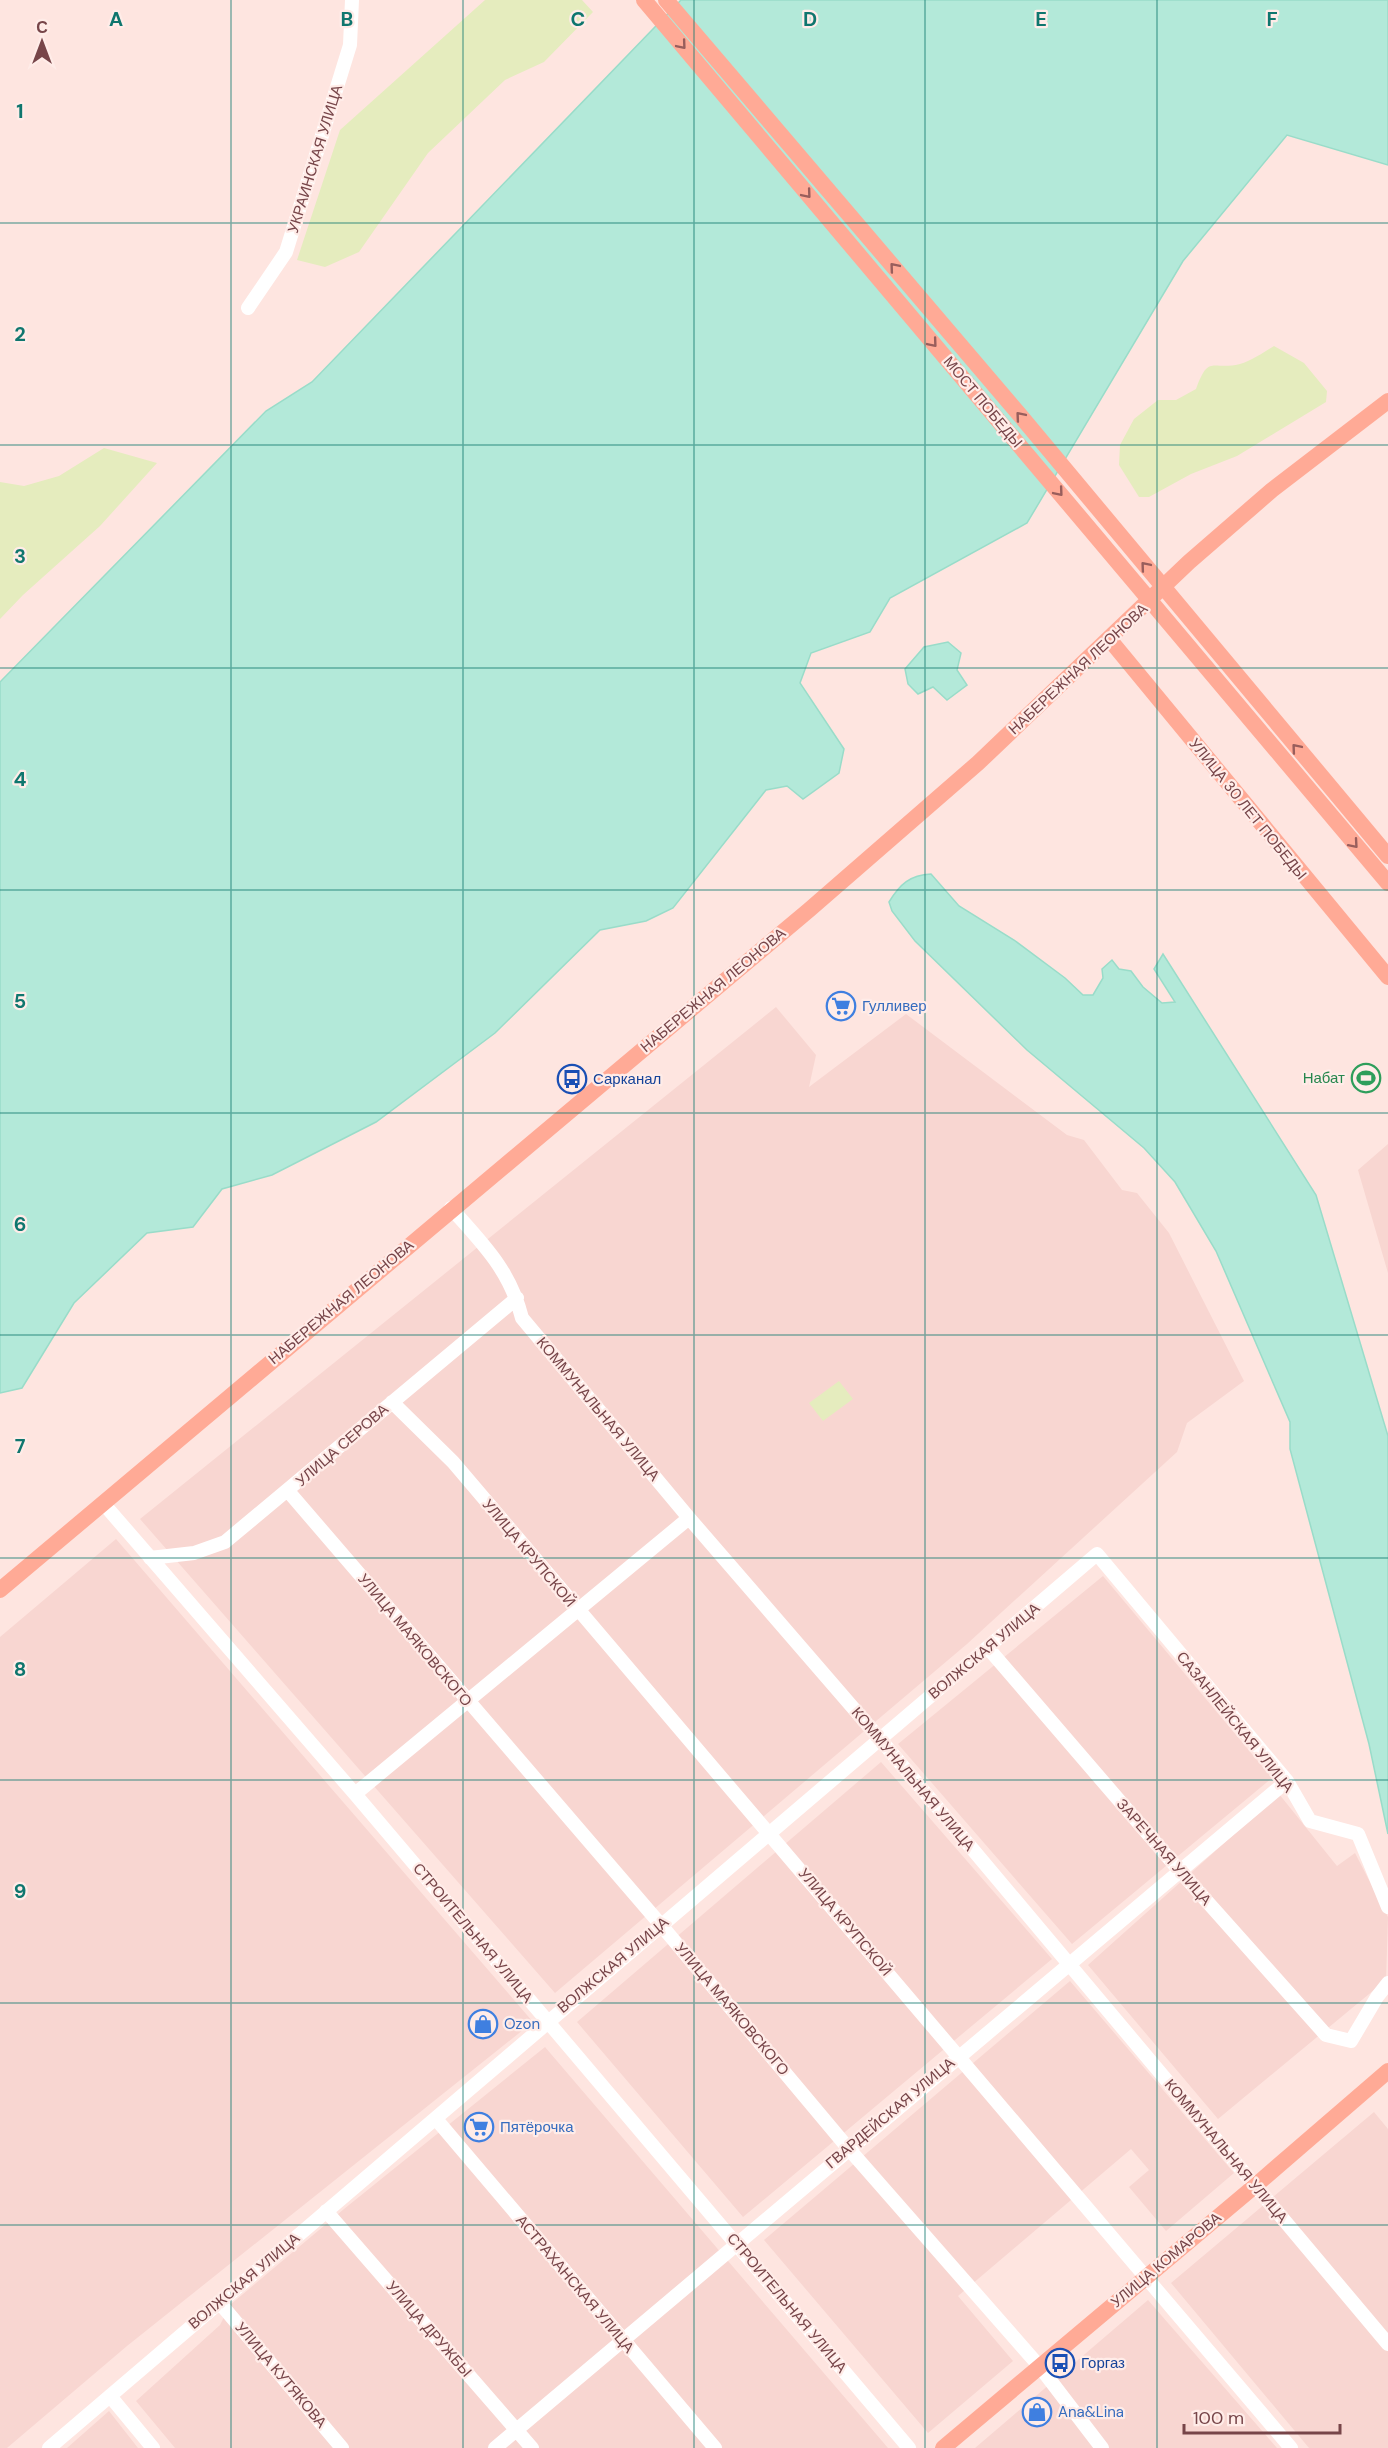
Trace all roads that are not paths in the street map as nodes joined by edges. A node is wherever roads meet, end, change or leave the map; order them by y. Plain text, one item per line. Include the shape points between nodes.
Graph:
1 (352, 0) edge
2 (644, 0) edge
3 (666, 0) edge
4 (248, 308) dead end
5 (1388, 401) edge
6 (1110, 640) junction
7 (1388, 856) edge
8 (1388, 883) edge
9 (1388, 977) edge
10 (451, 1208) junction
11 (517, 1298) junction
12 (392, 1402) junction
13 (288, 1491) junction
14 (104, 1503) junction
15 (689, 1518) junction
16 (1097, 1554) joint
17 (150, 1558) junction
18 (0, 1590) edge
19 (579, 1611) junction
20 (988, 1648) junction
21 (468, 1702) junction
22 (880, 1739) junction
23 (1287, 1781) junction
24 (355, 1794) junction
25 (769, 1833) junction
26 (1179, 1870) junction
27 (1388, 1907) edge
28 (661, 1925) junction
29 (1068, 1964) junction
30 (1388, 1983) edge
31 (548, 2021) junction
32 (957, 2056) junction
33 (1388, 2071) edge
34 (436, 2119) junction
35 (848, 2148) junction
36 (1256, 2185) junction
37 (326, 2211) junction
38 (738, 2243) junction
39 (1145, 2277) junction
40 (219, 2302) junction
41 (624, 2341) junction
42 (1388, 2344) edge
43 (1040, 2367) junction
44 (110, 2396) junction
45 (516, 2429) junction
46 (49, 2448) edge
47 (153, 2448) edge
48 (342, 2448) edge
49 (495, 2448) edge
50 (532, 2448) edge
51 (716, 2448) edge
52 (909, 2448) edge
53 (943, 2448) edge
54 (1102, 2448) edge
55 (1291, 2448) edge

1 - 4 street, УКРАИНСКАЯ УЛИЦА via 350,45 286,252
2 -> 8 main road, МОСТ ПОБЕДЫ
7 -> 3 main road
5 - 6 main road, НАБЕРЕЖНАЯ ЛЕОНОВА via 1272,490 1189,562
6 - 9 main road, УЛИЦА 30 ЛЕТ ПОБЕДЫ
6 - 10 main road, НАБЕРЕЖНАЯ ЛЕОНОВА via 978,763 809,909
10 - 11 street, КОММУНАЛЬНАЯ УЛИЦА via 500,1263
10 - 14 main road, НАБЕРЕЖНАЯ ЛЕОНОВА
11 - 12 street, УЛИЦА СЕРОВА
11 - 15 street, КОММУНАЛЬНАЯ УЛИЦА via 522,1318
12 - 13 street, УЛИЦА СЕРОВА
12 - 19 street, УЛИЦА КРУПСКОЙ via 453,1461
13 - 17 street, УЛИЦА СЕРОВА via 225,1542 194,1553
13 - 21 street, УЛИЦА МАЯКОВСКОГО
14 - 17 street, СТРОИТЕЛЬНАЯ УЛИЦА
14 - 18 main road, НАБЕРЕЖНАЯ ЛЕОНОВА
15 - 19 street
15 - 22 street, КОММУНАЛЬНАЯ УЛИЦА
16 - 20 street, ВОЛЖСКАЯ УЛИЦА
16 - 23 street, САЗАНЛЕЙСКАЯ УЛИЦА
17 - 24 street, СТРОИТЕЛЬНАЯ УЛИЦА
19 - 21 street
19 - 25 street, УЛИЦА КРУПСКОЙ
20 - 22 street, ВОЛЖСКАЯ УЛИЦА
20 - 26 street, ЗАРЕЧНАЯ УЛИЦА
21 - 24 street
21 - 28 street, УЛИЦА МАЯКОВСКОГО
22 - 25 street, ВОЛЖСКАЯ УЛИЦА
22 - 29 street, КОММУНАЛЬНАЯ УЛИЦА
23 - 26 street, ГВАРДЕЙСКАЯ УЛИЦА
23 - 27 street, САЗАНЛЕЙСКАЯ УЛИЦА via 1310,1821 1358,1834
24 - 31 street, СТРОИТЕЛЬНАЯ УЛИЦА
25 - 28 street, ВОЛЖСКАЯ УЛИЦА
25 - 32 street, УЛИЦА КРУПСКОЙ
26 - 29 street, ГВАРДЕЙСКАЯ УЛИЦА
26 - 30 street, ЗАРЕЧНАЯ УЛИЦА via 1326,2035 1351,2040
28 - 31 street, ВОЛЖСКАЯ УЛИЦА
28 - 35 street, УЛИЦА МАЯКОВСКОГО
29 - 32 street, ГВАРДЕЙСКАЯ УЛИЦА
29 - 36 street, КОММУНАЛЬНАЯ УЛИЦА
31 - 34 street, ВОЛЖСКАЯ УЛИЦА
31 - 38 street, СТРОИТЕЛЬНАЯ УЛИЦА
32 - 35 street, ГВАРДЕЙСКАЯ УЛИЦА
32 - 39 street, УЛИЦА КРУПСКОЙ
33 - 36 main road, УЛИЦА КОМАРОВА
34 - 37 street, ВОЛЖСКАЯ УЛИЦА
34 - 41 street, АСТРАХАНСКАЯ УЛИЦА
35 - 38 street, ГВАРДЕЙСКАЯ УЛИЦА
35 - 43 street, УЛИЦА МАЯКОВСКОГО
36 - 39 main road, УЛИЦА КОМАРОВА
36 - 42 street, КОММУНАЛЬНАЯ УЛИЦА
37 - 40 street, ВОЛЖСКАЯ УЛИЦА
37 - 45 street, УЛИЦА ДРУЖБЫ
38 - 41 street, ГВАРДЕЙСКАЯ УЛИЦА
38 - 52 street, СТРОИТЕЛЬНАЯ УЛИЦА
39 - 43 main road, УЛИЦА КОМАРОВА
39 - 55 street, УЛИЦА КРУПСКОЙ
40 - 44 street, ВОЛЖСКАЯ УЛИЦА
40 - 48 street, УЛИЦА КУТЯКОВА
41 - 45 street, ГВАРДЕЙСКАЯ УЛИЦА
41 - 51 street, АСТРАХАНСКАЯ УЛИЦА
43 - 53 main road, УЛИЦА КОМАРОВА
43 - 54 street, УЛИЦА МАЯКОВСКОГО
44 - 46 street, ВОЛЖСКАЯ УЛИЦА
44 - 47 street
45 - 49 street, ГВАРДЕЙСКАЯ УЛИЦА
45 - 50 street, УЛИЦА ДРУЖБЫ

